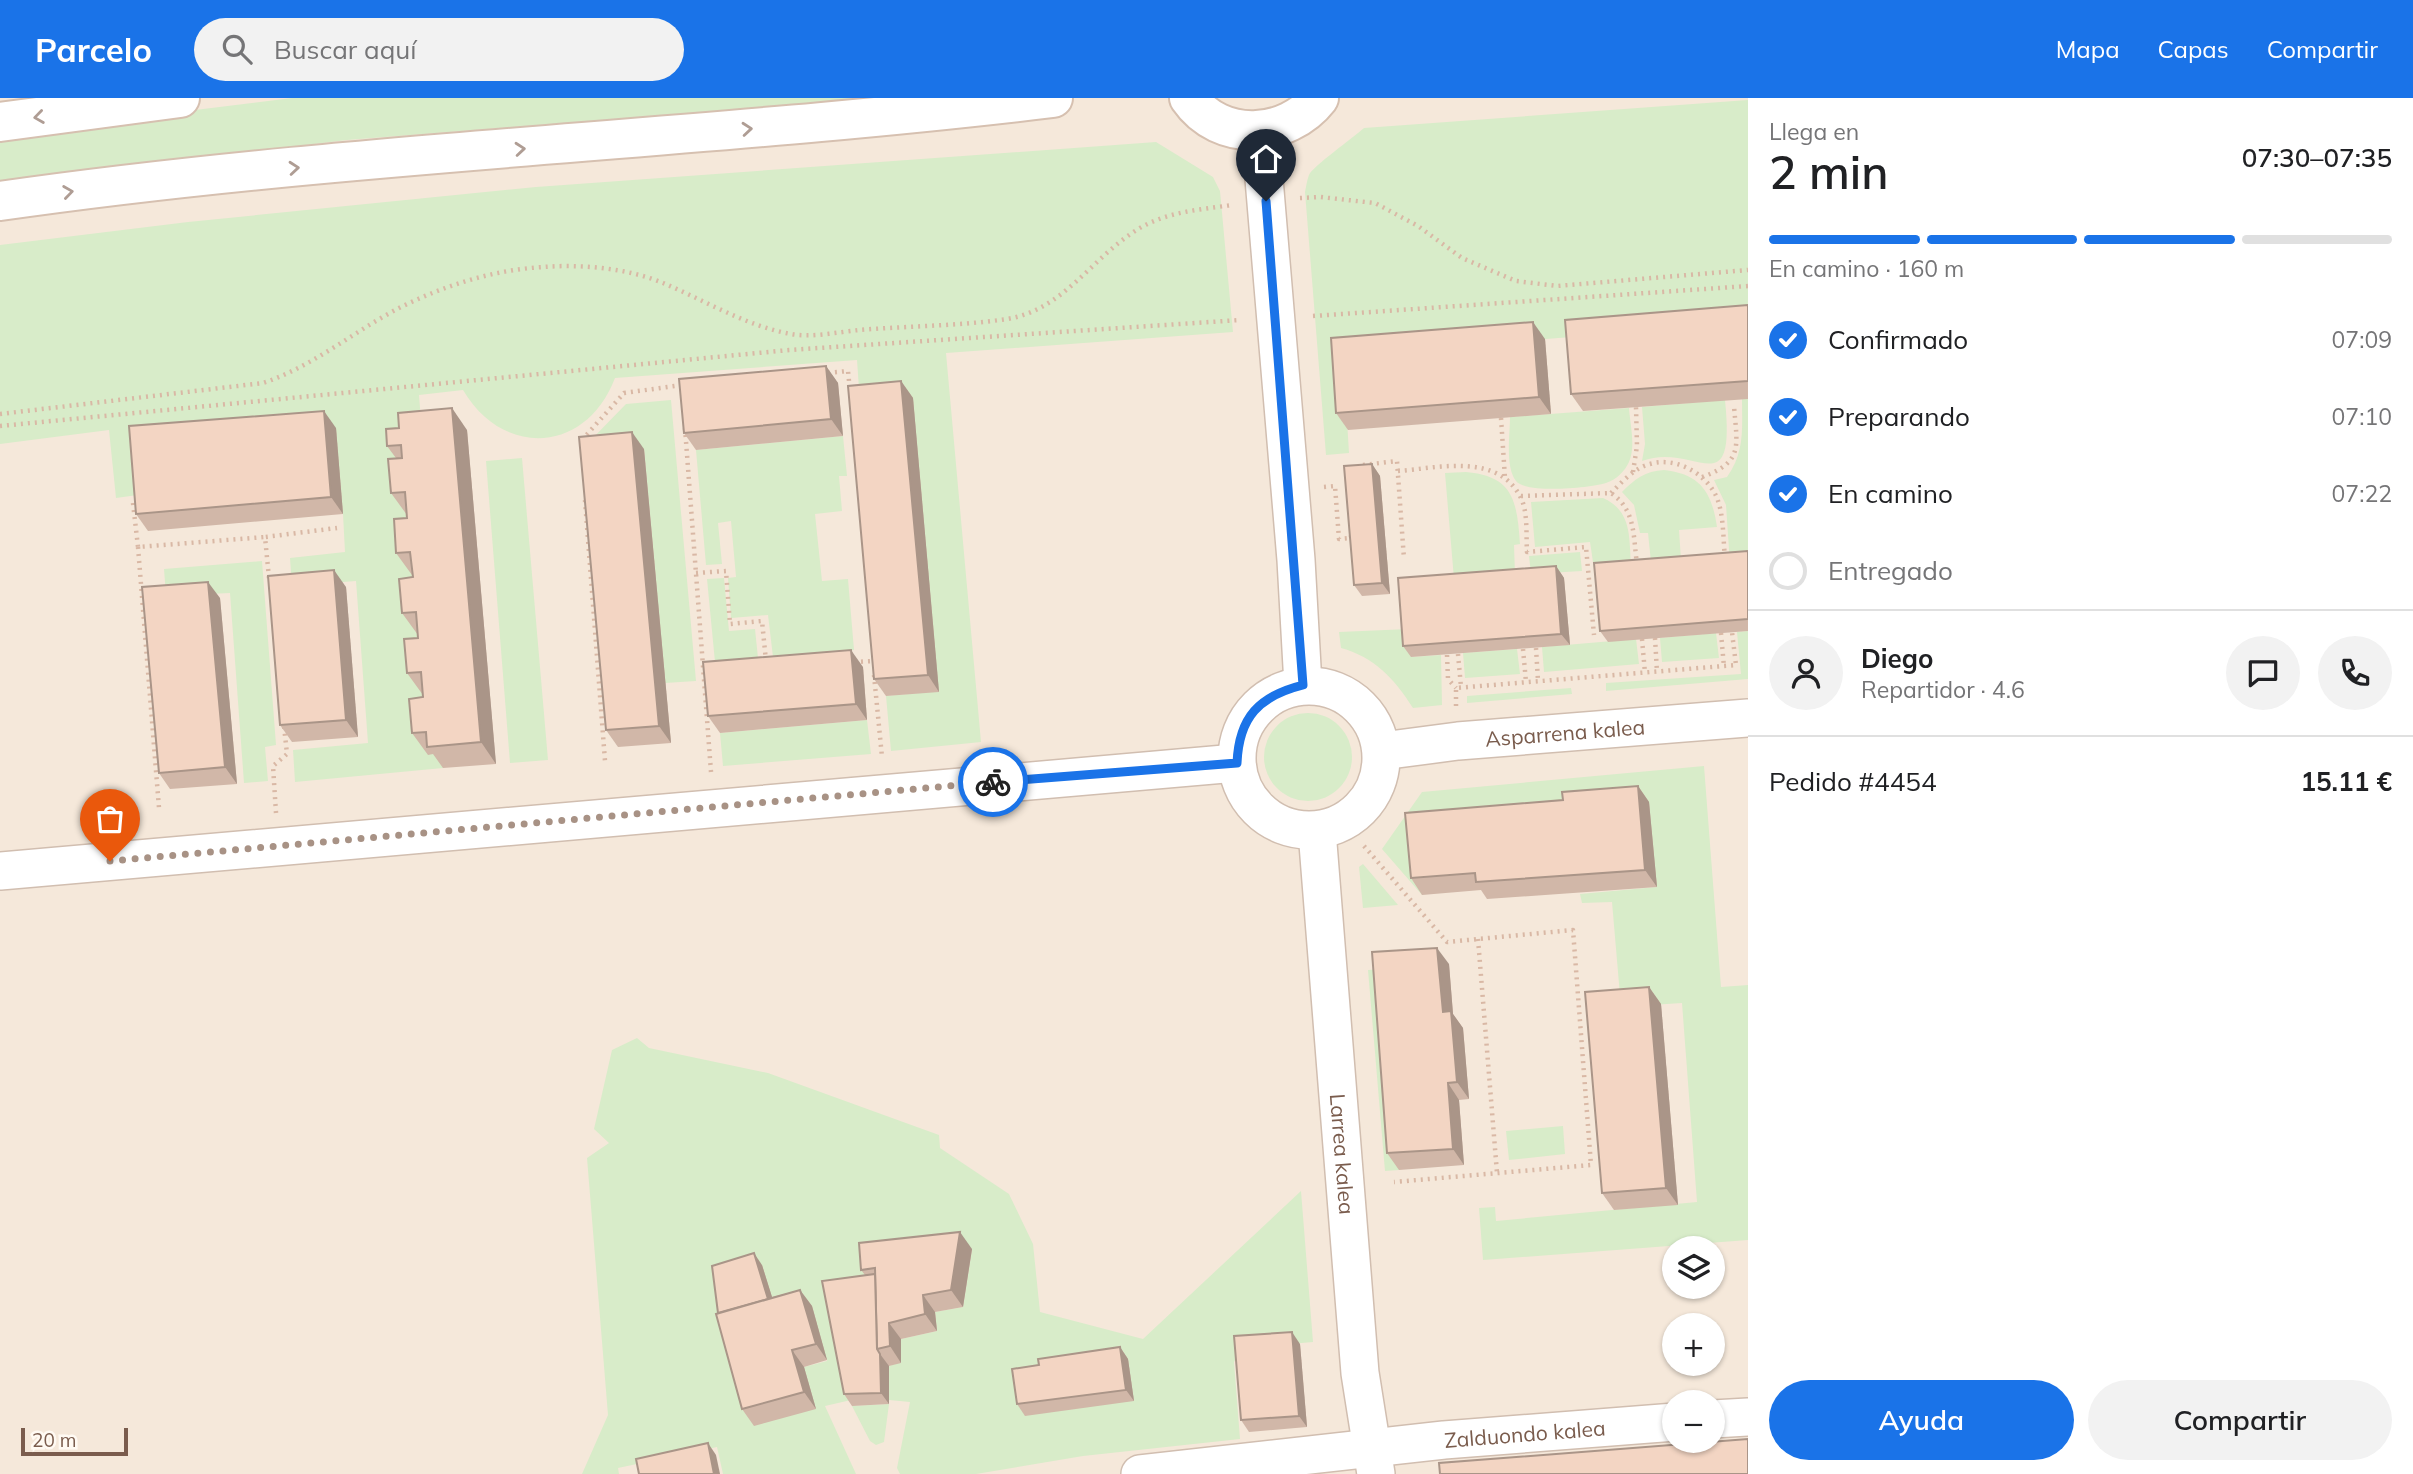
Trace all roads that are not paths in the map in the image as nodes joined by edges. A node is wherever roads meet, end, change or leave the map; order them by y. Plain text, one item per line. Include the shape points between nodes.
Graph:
1 (180, 98) edge
2 (1053, 98) edge
3 (1319, 98) edge
4 (1186, 101) edge
5 (0, 122) edge
6 (1260, 131) junction
7 (0, 201) edge
8 (1303, 685) junction
9 (1748, 718) edge
10 (1382, 751) junction
11 (1237, 763) junction
12 (1317, 831) junction
13 (0, 871) edge
14 (1748, 1417) edge
15 (1725, 1418) edge
16 (1662, 1424) edge
17 (1375, 1461) edge
18 (1140, 1474) edge

1 -> 5 main road
7 -> 2 main road via 132,182
3 - 6 main road via 1297,119
4 - 6 main road via 1225,126
6 - 8 street
8 - 10 street via 1346,695 1364,710
8 - 11 street via 1261,702 1238,740
9 - 10 street, Asparrena kalea
10 - 12 street via 1381,773 1358,813
11 - 12 street via 1244,791 1262,814 1288,828
11 - 13 street
12 - 17 street, Larrea kalea via 1360,1373
14 - 15 street
16 - 17 street, Zalduondo kalea
17 - 18 street, Zalduondo kalea

